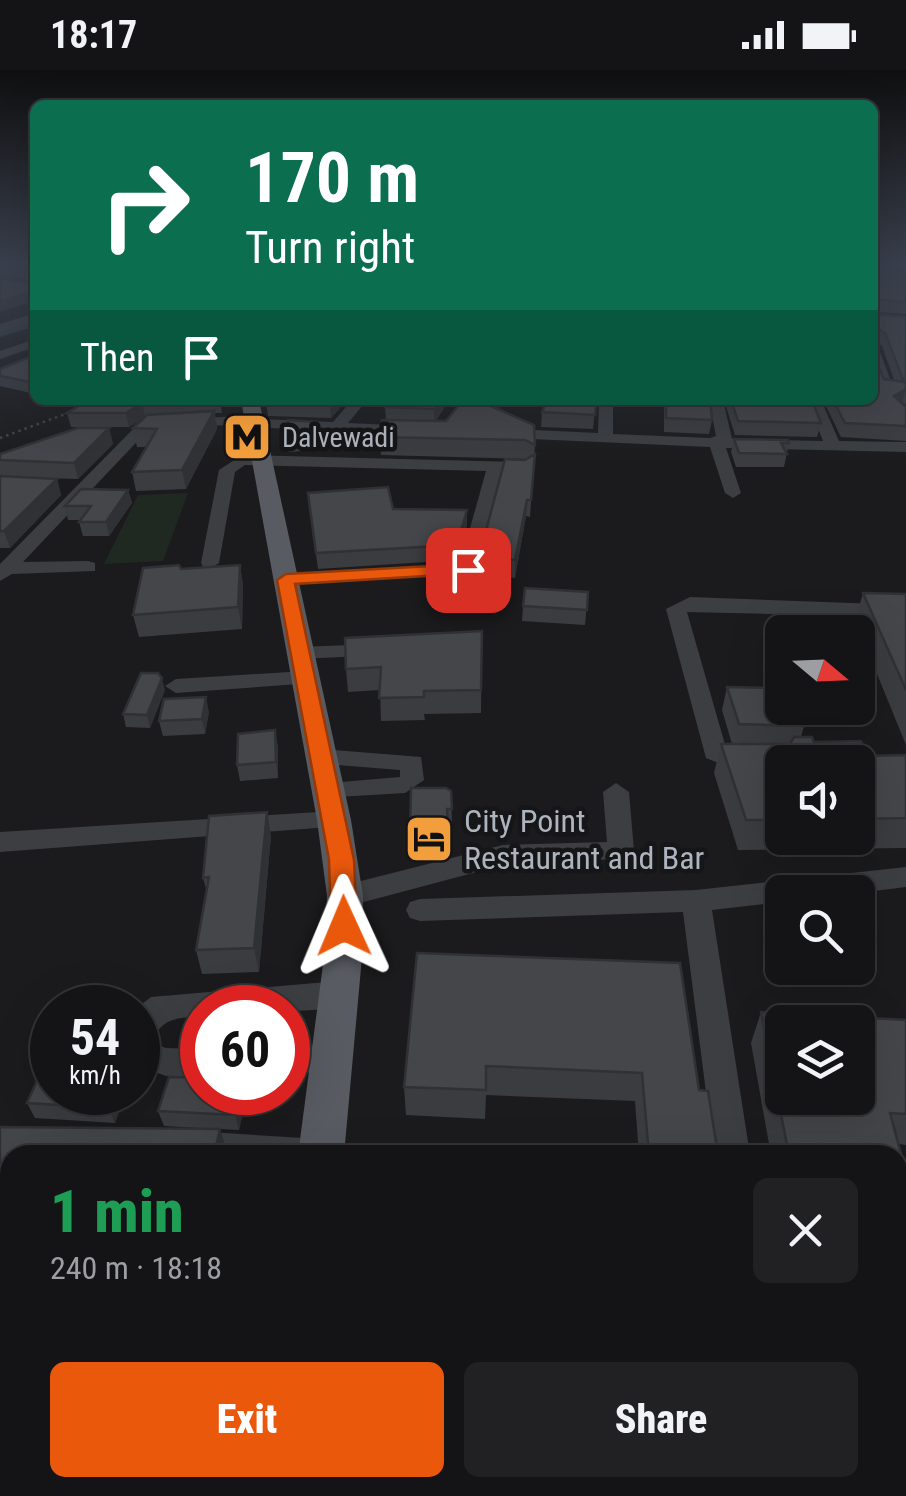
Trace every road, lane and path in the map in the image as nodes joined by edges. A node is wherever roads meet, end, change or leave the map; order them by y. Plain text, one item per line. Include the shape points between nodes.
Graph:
1 (30, 341) edge
2 (0, 351) edge
3 (878, 372) edge
4 (891, 391) edge
5 (356, 405) edge
6 (458, 405) edge
7 (469, 405) edge
8 (606, 405) edge
9 (716, 405) edge
10 (816, 405) edge
11 (306, 406) edge
12 (72, 412) edge
13 (253, 414) edge
14 (451, 417) edge
15 (297, 425) junction
16 (338, 426) junction
17 (431, 432) edge
18 (0, 438) edge
19 (605, 438) junction
20 (720, 441) junction
21 (833, 446) junction
22 (906, 447) edge
23 (261, 458) junction
24 (495, 466) junction
25 (524, 466) edge
26 (733, 494) dead end
27 (210, 562) dead end
28 (88, 567) dead end
29 (4, 571) edge
30 (286, 580) junction
31 (906, 611) edge
32 (396, 649) edge
33 (303, 665) junction
34 (176, 686) dead end
35 (322, 757) junction
36 (765, 760) edge
37 (616, 792) dead end
38 (332, 806) junction
39 (0, 842) edge
40 (906, 877) edge
41 (345, 896) junction
42 (696, 901) junction
43 (420, 910) dead end
44 (339, 994) junction
45 (160, 1008) edge
46 (332, 1058) junction
47 (310, 1059) edge
48 (322, 1145) edge
49 (731, 1145) edge

1 - 2 street
3 - 4 street
5 - 16 street
6 - 14 street
7 - 19 street via 532,434
8 - 19 street
9 - 20 street
10 - 21 street
11 - 15 street
12 - 18 path
13 - 15 street
13 - 23 main road
13 - 29 street via 163,422 125,435
15 - 16 street
16 - 17 street
19 - 20 street
20 - 21 street
20 - 26 street
21 - 22 street
23 - 24 street
23 - 27 street via 227,470
23 - 30 main road
24 - 25 street
24 - 30 street via 468,570
28 - 29 street
30 - 33 main road
31 - 36 street via 690,603 676,609 715,752
32 - 33 street
33 - 34 street
33 - 35 main road
35 - 38 main road
35 - 38 street via 412,763 412,780 405,785
37 - 41 street via 621,851 502,855
38 - 39 street
38 - 41 main road
40 - 42 street
41 - 44 main road
42 - 43 street
42 - 49 street
44 - 45 street
44 - 46 main road
46 - 47 street
46 - 48 main road

